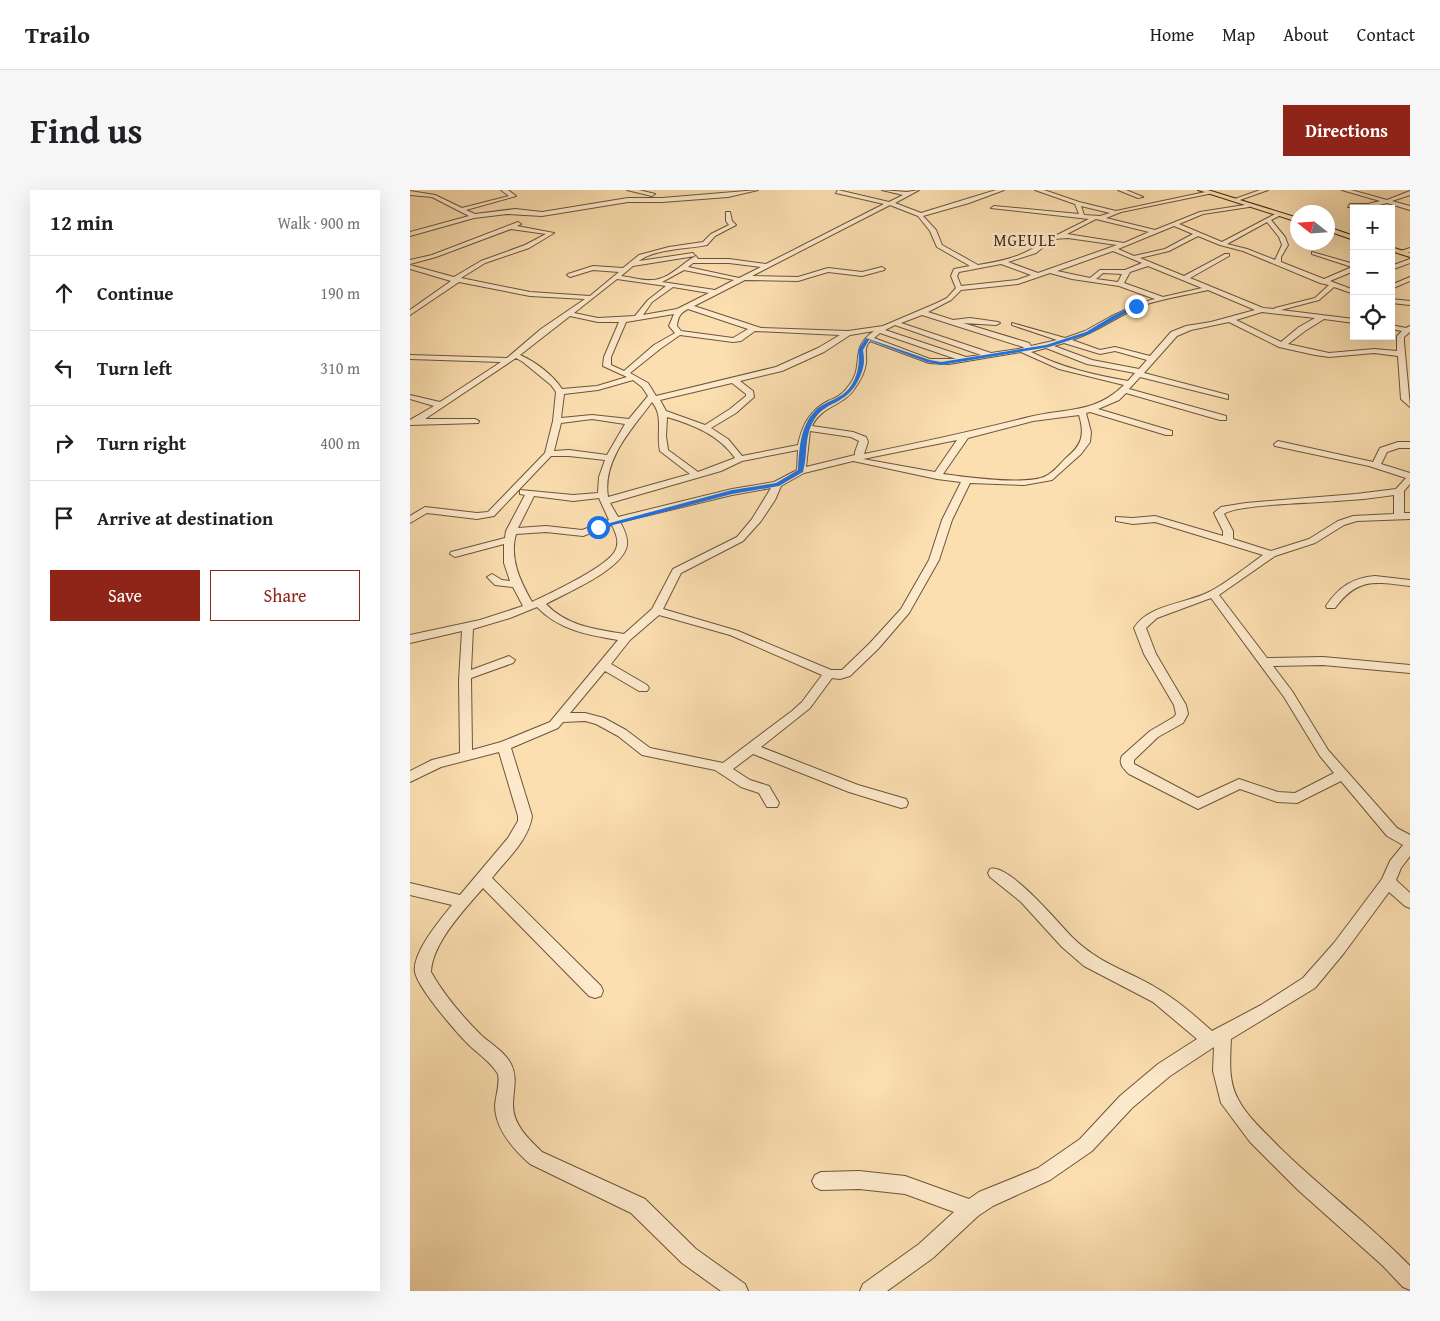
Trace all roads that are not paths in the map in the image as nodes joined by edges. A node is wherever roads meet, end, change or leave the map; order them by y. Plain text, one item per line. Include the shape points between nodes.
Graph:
1 (504, 190) edge
2 (755, 190) edge
3 (861, 190) edge
4 (885, 190) edge
5 (916, 190) edge
6 (1000, 190) edge
7 (1038, 190) edge
8 (1121, 190) edge
9 (1201, 190) edge
10 (1265, 190) edge
11 (1345, 190) edge
12 (630, 191) edge
13 (838, 192) dead end
14 (410, 193) edge
15 (1210, 193) junction
16 (1410, 193) edge
17 (852, 194) junction
18 (908, 194) junction
19 (602, 197) dead end
20 (1140, 197) dead end
21 (674, 199) junction
22 (1234, 200) junction
23 (1386, 202) junction
24 (1077, 203) junction
25 (892, 204) junction
26 (1249, 205) junction
27 (1372, 205) edge
28 (994, 208) junction
29 (1410, 208) edge
30 (460, 210) junction
31 (507, 212) junction
32 (1114, 212) junction
33 (728, 213) dead end
34 (542, 214) junction
35 (1279, 214) junction
36 (920, 215) junction
37 (474, 216) junction
38 (993, 216) dead end
39 (1082, 216) junction
40 (1290, 217) edge
41 (1097, 218) junction
42 (1269, 221) junction
43 (1174, 224) junction
44 (511, 227) junction
45 (410, 229) edge
46 (420, 231) junction
47 (1335, 231) edge
48 (1155, 232) junction
49 (410, 234) edge
50 (1198, 234) junction
51 (1055, 236) junction
52 (1350, 237) edge
53 (997, 240) dead end
54 (1125, 244) junction
55 (1222, 244) junction
56 (1113, 249) junction
57 (1395, 250) edge
58 (1410, 250) edge
59 (706, 251) junction
60 (1402, 252) junction
61 (1314, 253) dead end
62 (1227, 255) dead end
63 (1410, 255) edge
64 (434, 256) junction
65 (1136, 257) junction
66 (690, 261) junction
67 (1410, 261) edge
68 (410, 262) edge
69 (1001, 262) junction
70 (1151, 263) junction
71 (1278, 263) junction
72 (768, 266) junction
73 (1350, 266) edge
74 (628, 267) junction
75 (977, 267) junction
76 (1395, 267) edge
77 (413, 268) edge
78 (683, 268) junction
79 (882, 269) dead end
80 (1350, 270) edge
81 (1051, 271) junction
82 (1125, 272) junction
83 (570, 275) dead end
84 (1037, 275) junction
85 (616, 277) junction
86 (1185, 278) junction
87 (742, 279) junction
88 (1092, 279) junction
89 (1410, 279) edge
90 (454, 280) junction
91 (656, 282) junction
92 (1322, 282) junction
93 (673, 284) junction
94 (1120, 284) junction
95 (1333, 285) junction
96 (1395, 285) edge
97 (960, 288) junction
98 (1209, 288) junction
99 (1350, 291) edge
100 (717, 292) junction
101 (590, 298) junction
102 (1164, 299) junction
103 (412, 301) dead end
104 (426, 301) junction
105 (1395, 301) edge
106 (1410, 303) edge
107 (689, 307) junction
108 (1264, 310) junction
109 (679, 311) junction
110 (921, 312) junction
111 (410, 313) edge
112 (570, 314) junction
113 (1323, 317) junction
114 (636, 319) junction
115 (1229, 319) junction
116 (623, 320) junction
117 (1350, 320) edge
118 (953, 322) junction
119 (895, 323) junction
120 (996, 323) dead end
121 (1014, 324) dead end
122 (1395, 327) edge
123 (754, 328) junction
124 (882, 329) junction
125 (1408, 329) edge
126 (679, 333) junction
127 (848, 333) junction
128 (868, 338) junction
129 (1066, 340) junction
130 (1282, 345) junction
131 (1047, 346) junction
132 (1027, 350) junction
133 (1400, 354) junction
134 (992, 356) junction
135 (410, 357) edge
136 (512, 358) junction
137 (966, 359) junction
138 (1152, 359) junction
139 (1139, 373) junction
140 (1406, 374) edge
141 (629, 376) junction
142 (734, 380) junction
143 (1127, 387) junction
144 (560, 392) junction
145 (410, 397) edge
146 (1225, 397) dead end
147 (653, 398) junction
148 (1408, 400) edge
149 (442, 404) junction
150 (1086, 410) junction
151 (663, 413) junction
152 (1224, 418) dead end
153 (475, 421) dead end
154 (557, 421) junction
155 (631, 422) junction
156 (411, 423) edge
157 (707, 427) junction
158 (807, 428) junction
159 (1169, 433) dead end
160 (965, 436) junction
161 (1278, 444) dead end
162 (1410, 445) edge
163 (802, 447) junction
164 (549, 454) junction
165 (860, 457) junction
166 (610, 458) junction
167 (740, 458) junction
168 (847, 459) junction
169 (1376, 466) junction
170 (801, 471) junction
171 (695, 474) junction
172 (938, 476) junction
173 (1410, 477) edge
174 (966, 481) junction
175 (777, 484) junction
176 (513, 489) junction
177 (1399, 491) junction
178 (530, 494) junction
179 (604, 498) junction
180 (1404, 516) edge
181 (1119, 519) dead end
182 (410, 520) edge
183 (614, 521) junction
184 (509, 536) junction
185 (1228, 541) junction
186 (455, 554) dead end
187 (1271, 554) junction
188 (492, 577) dead end
189 (1410, 583) edge
190 (516, 584) junction
191 (1214, 594) junction
192 (534, 605) junction
193 (1331, 606) dead end
194 (657, 611) junction
195 (468, 626) junction
196 (626, 638) junction
197 (410, 639) edge
198 (508, 660) dead end
199 (1265, 662) junction
200 (604, 665) junction
201 (1410, 669) edge
202 (829, 674) junction
203 (466, 676) junction
204 (643, 688) dead end
205 (560, 718) junction
206 (504, 746) junction
207 (751, 748) junction
208 (466, 754) junction
209 (725, 768) junction
210 (1342, 775) junction
211 (410, 777) edge
212 (772, 803) dead end
213 (901, 803) dead end
214 (1410, 842) edge
215 (1410, 846) edge
216 (995, 873) dead end
217 (484, 879) junction
218 (1388, 882) junction
219 (410, 889) edge
220 (463, 902) junction
221 (1410, 902) edge
222 (595, 991) dead end
223 (1216, 1038) junction
224 (821, 1181) dead end
225 (971, 1209) junction
226 (1410, 1280) edge
227 (738, 1291) edge
228 (870, 1291) edge

1 - 30 street via 513,196
2 - 21 street
3 - 17 street
4 - 18 street
5 - 18 street
6 - 28 street
6 - 36 street
7 - 24 street
8 - 20 street
9 - 15 main road
10 - 22 street
11 - 23 street
12 - 21 street
13 - 17 street
14 - 30 street via 432,196
15 - 22 main road
15 - 32 street
16 - 23 street
17 - 25 street
18 - 25 street
19 - 31 street
21 - 34 street via 628,200
22 - 26 main road
23 - 27 street
23 - 29 street
24 - 32 street
24 - 39 street
25 - 36 street
25 - 72 street
26 - 35 main road
26 - 43 street via 1202,213
28 - 38 street
28 - 39 street
30 - 37 street
31 - 34 street
31 - 37 street
32 - 41 street
33 - 59 street via 733,225 713,235
34 - 44 street
35 - 40 main road
35 - 42 street
36 - 75 street via 933,230 939,246
37 - 46 street
39 - 41 street
41 - 48 street
41 - 51 street
42 - 55 street
42 - 71 street via 1285,245
43 - 48 street
43 - 50 street
44 - 64 street
44 - 90 street via 550,233 479,264
45 - 46 street
46 - 49 street
47 - 52 main road
48 - 54 street
50 - 55 street
50 - 65 street via 1168,250
51 - 53 street
51 - 54 street
51 - 69 street via 1029,254
54 - 56 street
55 - 71 street
56 - 65 street
56 - 81 street
57 - 60 main road
58 - 60 street
59 - 66 street
59 - 74 street
59 - 74 street via 645,254
60 - 63 main road
61 - 73 street
62 - 86 street
64 - 68 street
64 - 77 street
65 - 70 street
66 - 72 street via 729,260
66 - 78 street
67 - 76 street
69 - 75 street
69 - 84 street
70 - 82 street
70 - 86 street
71 - 92 street
72 - 87 street
74 - 83 street via 593,268
74 - 85 street
75 - 97 street via 956,270 954,276
77 - 90 street
78 - 87 street
78 - 91 street
79 - 87 street via 862,274 828,270 798,279
80 - 92 street
81 - 84 street
81 - 88 street
82 - 88 street via 1101,271
82 - 94 street
84 - 97 street via 1011,284
85 - 91 street
85 - 101 street
86 - 98 street
87 - 100 street
88 - 94 street
89 - 96 street
90 - 101 street via 528,293
90 - 104 street
91 - 93 street
92 - 95 street
93 - 100 street
93 - 114 street via 650,301
94 - 102 street
95 - 99 street
95 - 108 street via 1317,299
97 - 110 street via 949,298
98 - 102 street
98 - 108 street
100 - 107 street
101 - 112 street
102 - 129 street via 1136,306 1088,333
103 - 104 street
104 - 111 street
105 - 106 street
107 - 109 street
107 - 123 street
108 - 113 street
108 - 115 street
109 - 114 street
109 - 126 street via 673,326
110 - 118 street
110 - 119 street
112 - 116 street via 598,320
112 - 136 street
113 - 117 street
113 - 130 street
114 - 116 street
115 - 130 street
115 - 138 street via 1179,331 1169,337
116 - 141 street via 605,363
118 - 120 street
118 - 132 street via 1026,345
119 - 124 street
119 - 134 street
121 - 129 street
122 - 125 street
123 - 126 street via 733,340
123 - 127 street via 780,332
124 - 127 street
124 - 128 street
124 - 137 street
125 - 133 street via 1401,336
126 - 141 street via 656,347
127 - 142 street via 795,363
128 - 137 street via 935,363
128 - 158 street via 860,350 861,368 852,388 846,395 817,411
129 - 131 street
129 - 138 street via 1100,352 1115,349
130 - 133 street via 1323,355 1374,351
131 - 132 street
131 - 139 street via 1090,362
132 - 134 street
132 - 143 street via 1035,357
133 - 140 street
134 - 137 street
135 - 136 street
136 - 144 street via 526,360 551,378
136 - 149 street
138 - 139 street
139 - 143 street
139 - 146 street
140 - 148 street
141 - 144 street via 598,388
141 - 147 street via 648,387
142 - 147 street
142 - 157 street via 750,396
143 - 150 street via 1116,398
143 - 152 street
144 - 154 street
145 - 149 street
147 - 151 street
147 - 155 street
149 - 156 street
150 - 159 street
150 - 160 street via 1032,419
150 - 174 street via 1088,439 1049,478 1026,482
151 - 157 street
151 - 171 street via 665,419 661,436 664,451
153 - 156 street
154 - 155 street via 592,417
154 - 164 street
155 - 166 street
157 - 167 street via 733,447
158 - 163 street
158 - 165 street via 863,438
160 - 165 street
160 - 172 street
161 - 169 street
162 - 169 street via 1389,447 1379,456
163 - 167 street
163 - 170 street
164 - 166 street
164 - 176 street
165 - 168 street
166 - 179 street via 605,473
167 - 171 street via 718,469
168 - 170 street
168 - 172 street
169 - 173 street
170 - 175 street
171 - 179 street
172 - 174 street
173 - 177 street
174 - 202 street via 947,520 934,560 905,611 850,670 840,675
175 - 183 street
175 - 194 street via 765,507 740,539 676,571
176 - 178 street
176 - 182 street via 488,515 425,510
177 - 180 street
177 - 185 street via 1224,509 1219,512 1228,531
178 - 179 street
178 - 184 street
179 - 183 street
180 - 187 street via 1356,518 1341,523 1312,541
181 - 185 street via 1154,519
183 - 184 street via 583,533 546,530
183 - 192 street via 622,546 615,557 604,567
184 - 186 street
184 - 190 street via 510,566
185 - 187 street
187 - 191 street
188 - 190 street via 499,584
189 - 193 street via 1362,580 1340,591
190 - 192 street
191 - 199 street
191 - 210 street via 1153,616 1140,628 1150,654 1177,698 1182,714 1179,720 1136,749 1127,759 1128,766 1198,804 1238,784 1276,797 1297,798
192 - 195 street
192 - 196 street via 570,626
194 - 196 street
194 - 202 street via 734,633
195 - 197 street
195 - 203 street
196 - 200 street
198 - 203 street
199 - 201 street via 1323,661
199 - 210 street
200 - 204 street
200 - 205 street
202 - 207 street via 806,705
203 - 208 street
205 - 206 street via 554,725
205 - 209 street via 593,718 622,733 649,753
206 - 208 street
206 - 217 street via 525,820
207 - 209 street
207 - 213 street via 854,789
208 - 211 street via 437,763
209 - 212 street via 746,784 764,789
210 - 214 street via 1392,832
215 - 218 street via 1395,865
216 - 223 street via 1035,907 1066,943 1097,967 1150,992
217 - 220 street
217 - 222 street
218 - 221 street
218 - 223 street via 1339,948 1308,983
219 - 220 street
220 - 227 street via 428,950 422,970 458,1021 492,1053 505,1071 504,1106 508,1124 536,1158 638,1206 689,1256
223 - 225 street via 1164,1070 1126,1102 1086,1145 1044,1174 986,1199
223 - 226 street via 1230,1104 1256,1136 1304,1184
224 - 225 street via 859,1180 905,1185
225 - 228 street via 926,1251

